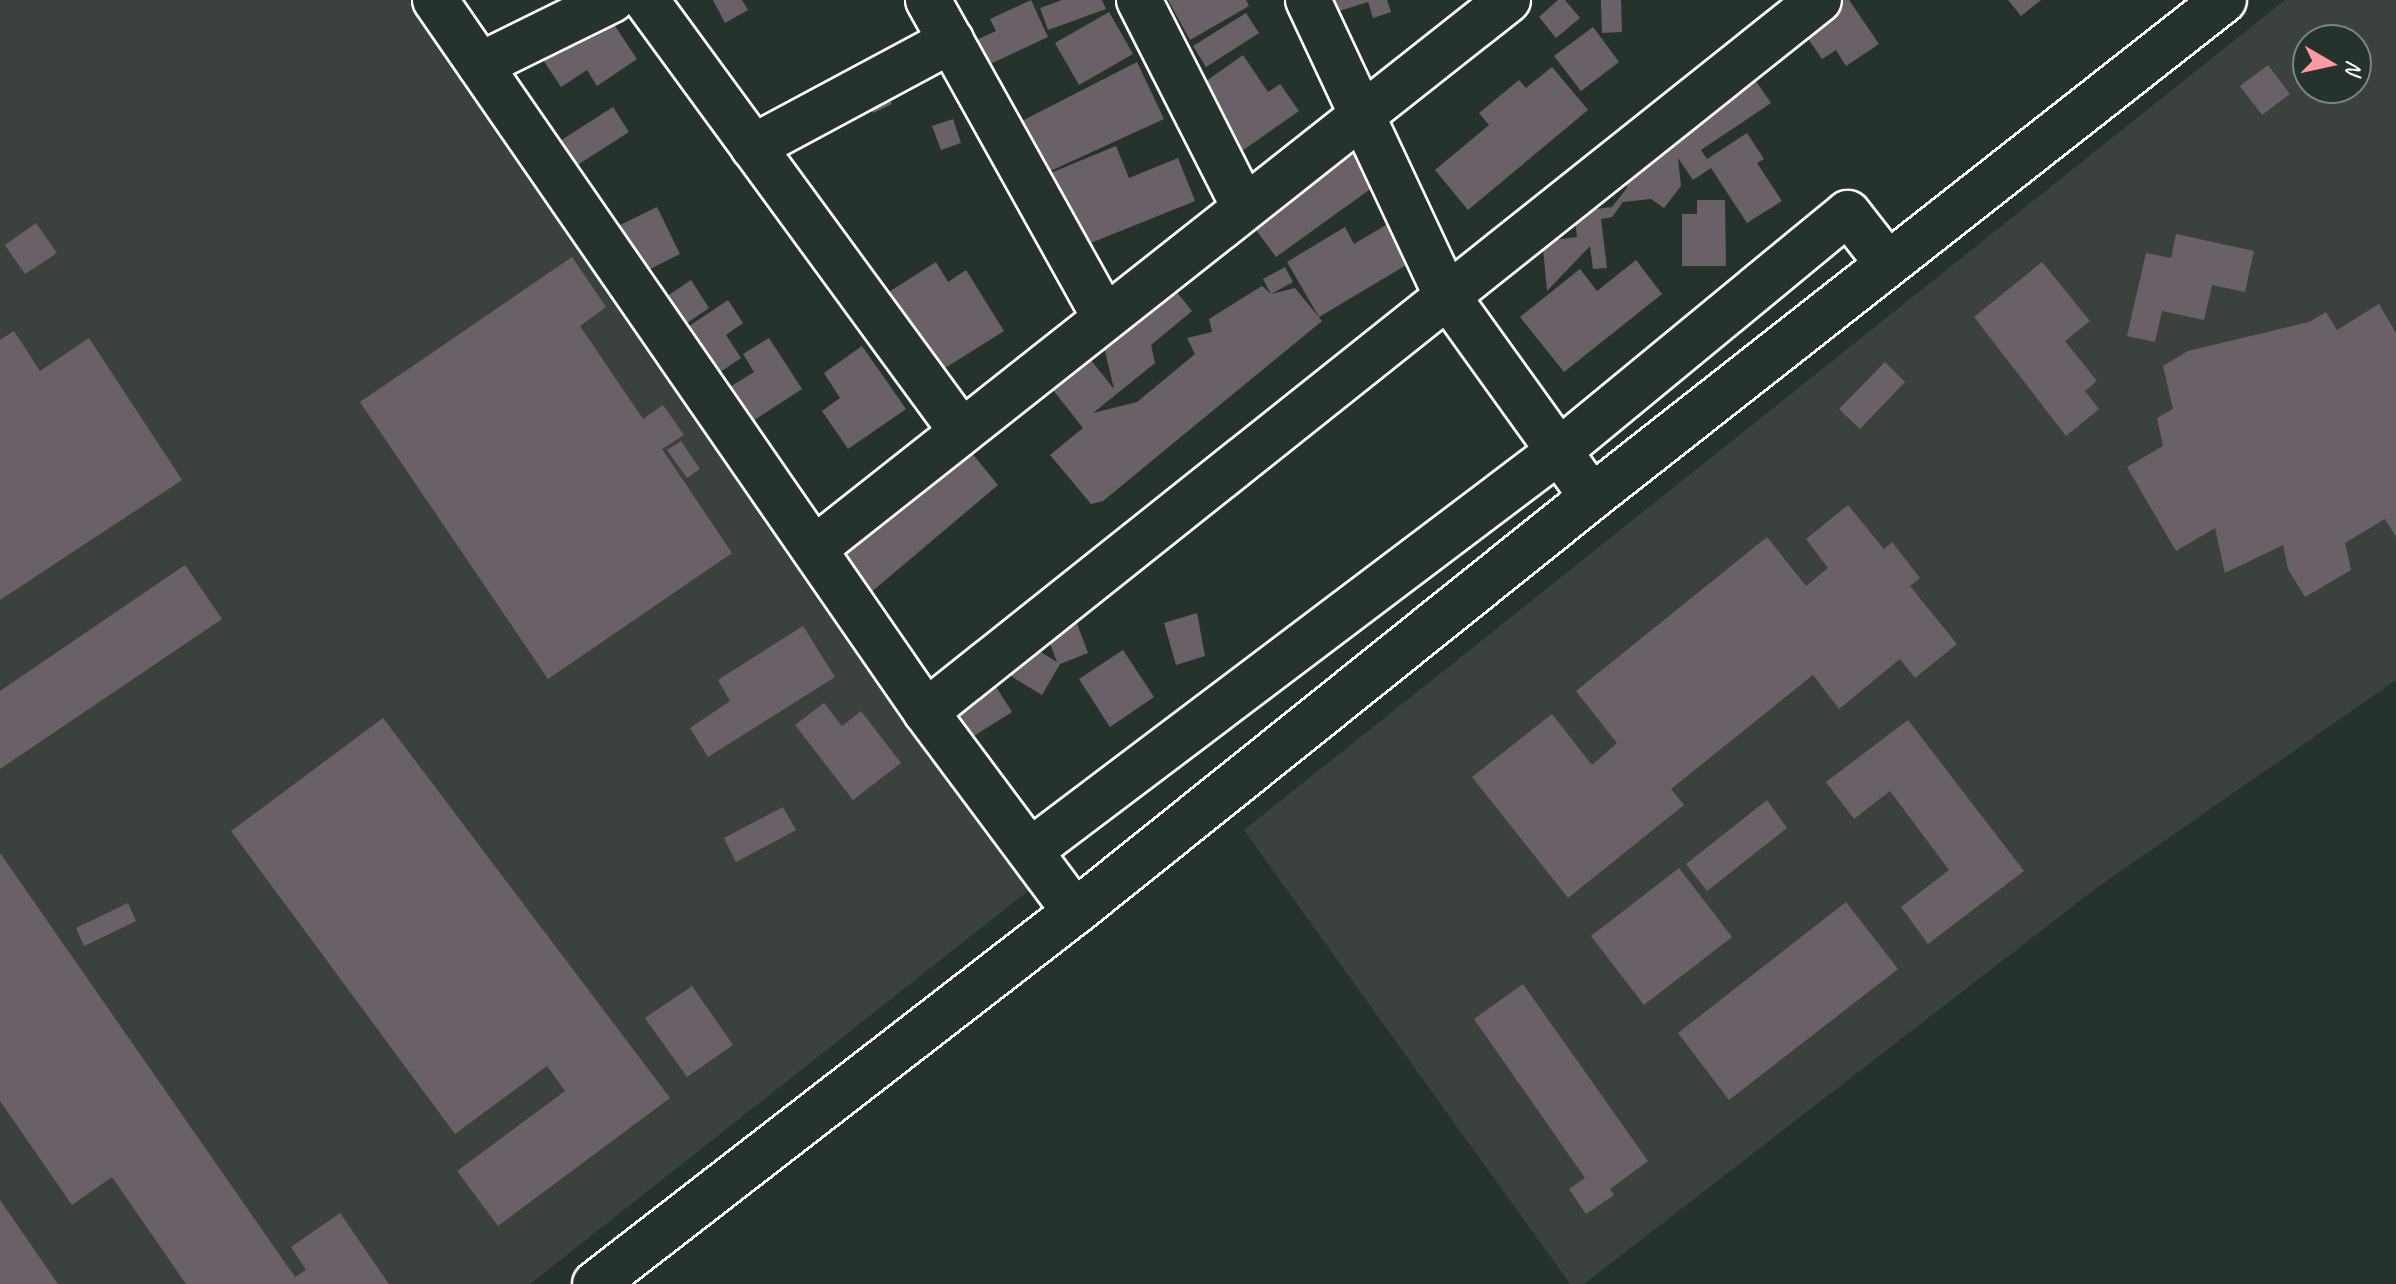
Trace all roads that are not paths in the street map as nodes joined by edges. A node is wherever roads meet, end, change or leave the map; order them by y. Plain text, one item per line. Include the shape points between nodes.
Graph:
1 (435, 0) edge
2 (612, 0) edge
3 (646, 0) edge
4 (928, 0) edge
5 (1139, 0) edge
6 (1308, 0) edge
7 (1508, 0) edge
8 (1819, 0) edge
9 (2224, 0) edge
10 (951, 41) junction
11 (480, 65) junction
12 (1362, 114) junction
13 (753, 147) junction
14 (1244, 207) junction
15 (1887, 263) junction
16 (1446, 294) junction
17 (1105, 318) junction
18 (962, 432) junction
19 (1559, 451) junction
20 (1592, 497) junction
21 (814, 549) junction
22 (926, 712) junction
23 (1030, 851) junction
24 (1075, 912) junction
25 (595, 1284) edge

1 - 11 street
2 - 11 street
3 - 13 street
4 - 10 street
5 - 14 street
6 - 12 street
7 - 12 street
8 - 16 street
9 - 15 street
10 - 13 street
10 - 17 street
11 - 21 street
12 - 14 street
12 - 16 street
13 - 18 street
14 - 17 street
15 - 19 street via 1848,213
15 - 20 street
16 - 19 street
16 - 22 street
17 - 18 street
18 - 21 street
19 - 20 street
19 - 23 street
20 - 24 street
21 - 22 street
22 - 23 street
23 - 24 street
24 - 25 street

